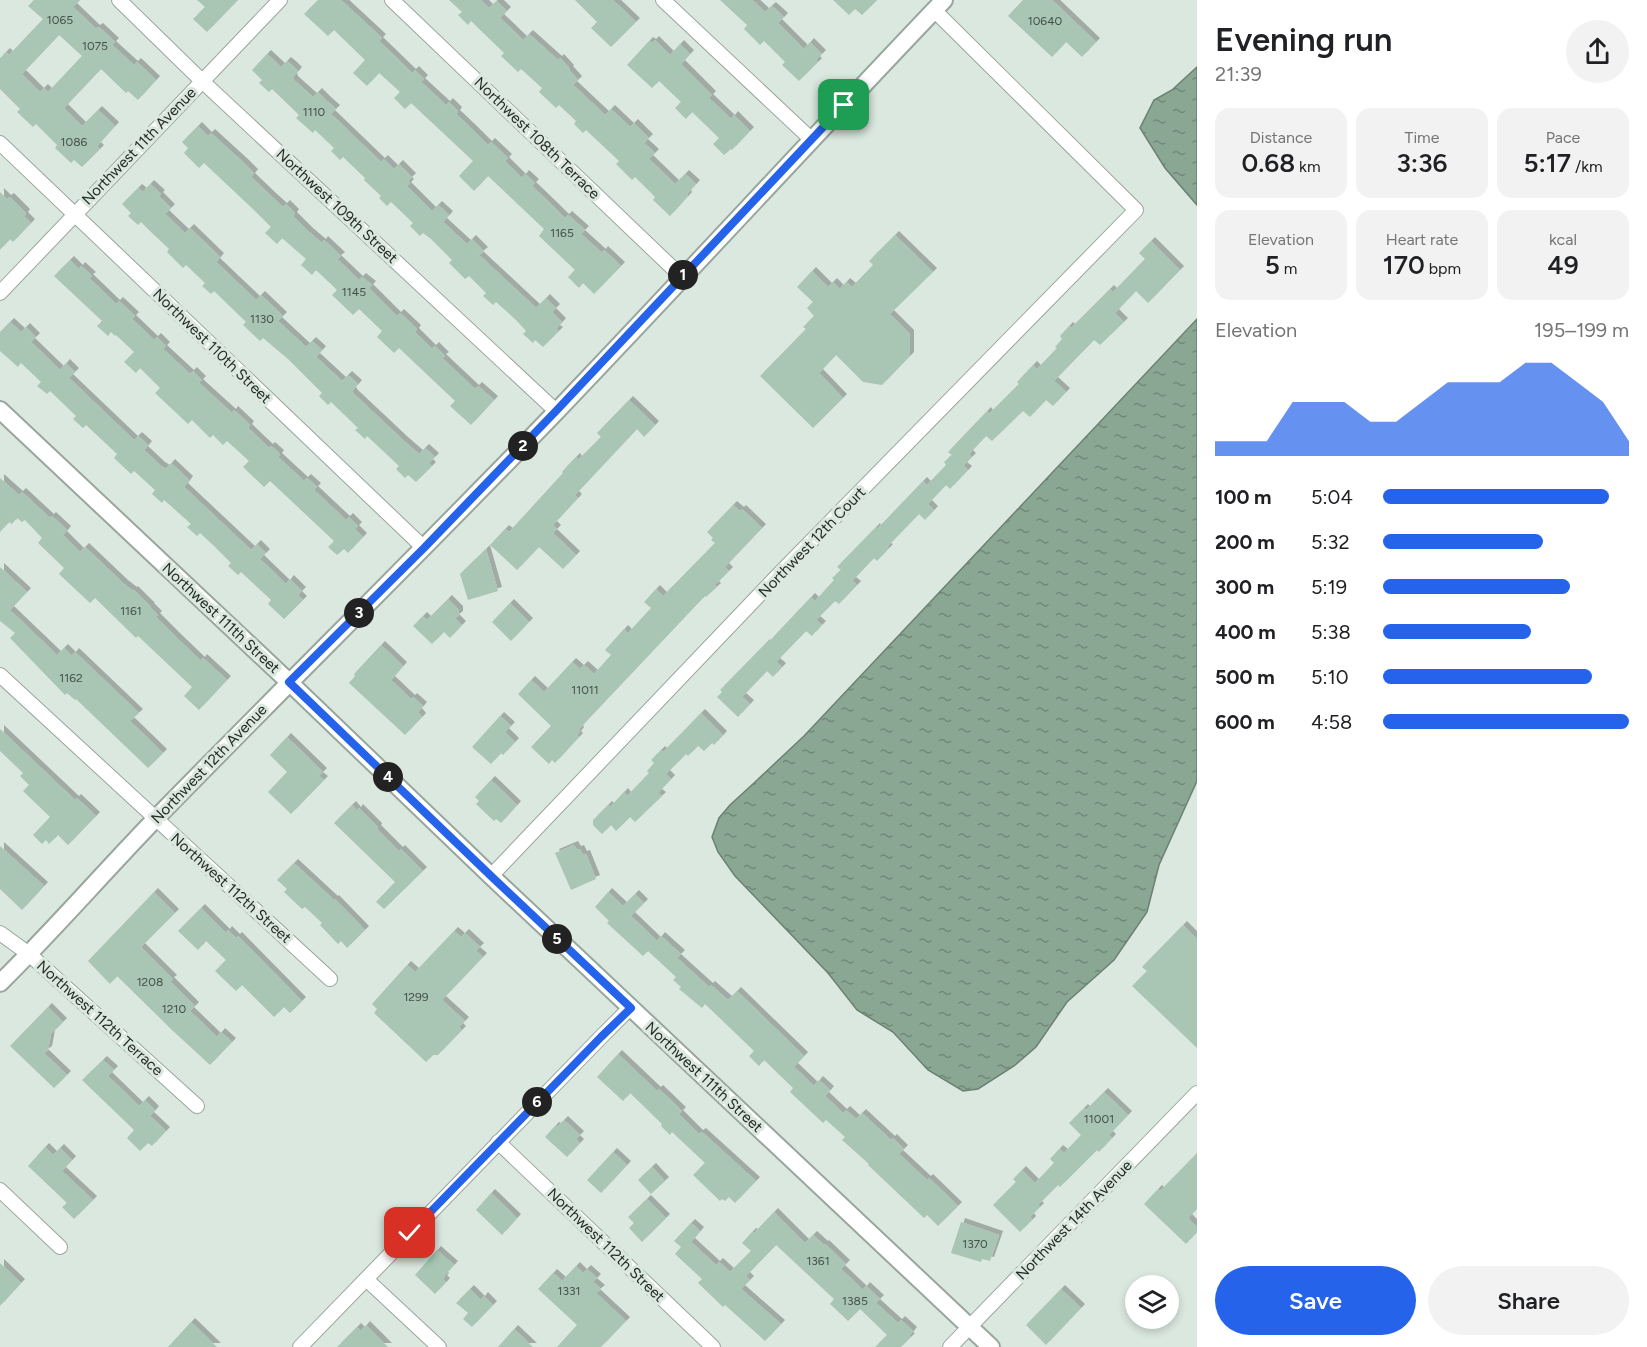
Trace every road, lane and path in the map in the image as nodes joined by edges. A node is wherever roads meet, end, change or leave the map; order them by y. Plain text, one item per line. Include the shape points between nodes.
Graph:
1 (119, 0) edge
2 (280, 0) edge
3 (392, 0) edge
4 (663, 0) edge
5 (938, 3) edge
6 (202, 81) junction
7 (812, 140) junction
8 (0, 143) edge
9 (75, 214) junction
10 (682, 277) junction
11 (0, 293) edge
12 (0, 410) edge
13 (556, 411) junction
14 (424, 548) junction
15 (0, 675) edge
16 (289, 682) junction
17 (155, 819) junction
18 (491, 876) junction
19 (0, 933) edge
20 (29, 954) junction
21 (330, 979) dead end
22 (0, 983) edge
23 (631, 1008) junction
24 (1197, 1093) edge
25 (197, 1106) dead end
26 (498, 1142) junction
27 (0, 1190) edge
28 (60, 1246) dead end
29 (366, 1279) junction
30 (970, 1327) junction
31 (300, 1347) edge
32 (439, 1347) edge
33 (714, 1347) edge
34 (950, 1347) edge
35 (991, 1347) edge

1 - 6 street, Northwest 109th Street
2 - 6 street, Northwest 11th Avenue
3 - 10 street, Northwest 108th Terrace
4 - 7 street
5 - 7 street, Northwest 12th Avenue
5 - 18 street, Northwest 12th Court via 1136,210
6 - 9 street, Northwest 11th Avenue
6 - 13 street, Northwest 109th Street
7 - 10 street, Northwest 12th Avenue
8 - 9 street, Northwest 110th Street
9 - 11 street, Northwest 11th Avenue
9 - 14 street, Northwest 110th Street
10 - 13 street, Northwest 12th Avenue
12 - 16 street, Northwest 111th Street
13 - 14 street, Northwest 12th Avenue
14 - 16 street, Northwest 12th Avenue
15 - 17 street, Northwest 112th Street
16 - 17 street, Northwest 12th Avenue
16 - 18 street, Northwest 111th Street
17 - 20 street, Northwest 12th Avenue
17 - 21 street, Northwest 112th Street
18 - 23 street, Northwest 111th Street
19 - 20 street, Northwest 112th Terrace
20 - 22 street, Northwest 12th Avenue
20 - 25 street, Northwest 112th Terrace
23 - 26 street
23 - 30 street, Northwest 111th Street
24 - 30 street, Northwest 14th Avenue
26 - 29 street
26 - 33 street, Northwest 112th Street
27 - 28 street
29 - 31 street
29 - 32 street
30 - 34 street, Northwest 14th Avenue
30 - 35 street, Northwest 111th Street

